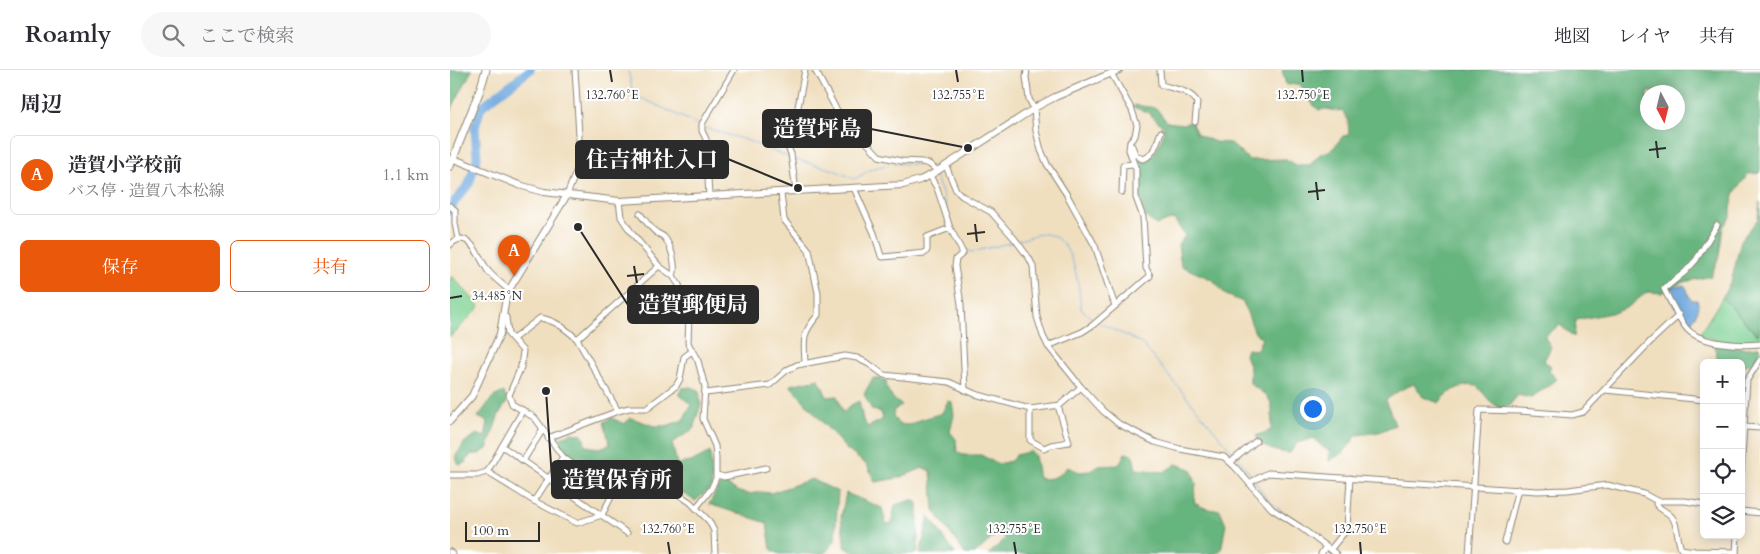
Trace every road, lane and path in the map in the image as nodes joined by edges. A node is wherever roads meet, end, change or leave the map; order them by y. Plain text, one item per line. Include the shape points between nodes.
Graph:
1 (486, 70) edge
2 (575, 70) edge
3 (734, 70) edge
4 (805, 70) edge
5 (815, 70) edge
6 (1027, 70) edge
7 (1118, 70) edge
8 (1160, 70) edge
9 (1110, 74) junction
10 (1034, 109) junction
11 (1195, 122) dead end
12 (1161, 132) dead end
13 (1130, 142) junction
14 (452, 163) edge
15 (1133, 164) junction
16 (946, 166) junction
17 (938, 171) junction
18 (930, 176) junction
19 (854, 188) junction
20 (796, 192) junction
21 (1122, 192) dead end
22 (781, 193) junction
23 (567, 195) junction
24 (709, 197) junction
25 (619, 201) junction
26 (452, 208) edge
27 (640, 214) dead end
28 (1717, 226) dead end
29 (950, 228) junction
30 (458, 239) junction
31 (450, 245) edge
32 (659, 266) junction
33 (672, 276) junction
34 (509, 290) junction
35 (1115, 306) junction
36 (1679, 315) junction
37 (503, 316) junction
38 (513, 339) junction
39 (578, 339) junction
40 (1760, 344) edge
41 (1048, 346) junction
42 (692, 351) junction
43 (1760, 360) edge
44 (806, 363) junction
45 (1081, 386) junction
46 (965, 390) junction
47 (1605, 390) junction
48 (1745, 391) edge
49 (706, 393) junction
50 (1700, 400) edge
51 (1058, 406) junction
52 (1030, 408) junction
53 (523, 410) junction
54 (618, 411) junction
55 (450, 421) edge
56 (1745, 428) edge
57 (1760, 428) edge
58 (542, 430) junction
59 (548, 438) junction
60 (1256, 441) dead end
61 (502, 446) junction
62 (563, 458) junction
63 (523, 461) junction
64 (1233, 461) junction
65 (766, 468) dead end
66 (487, 472) junction
67 (450, 475) edge
68 (717, 475) junction
69 (548, 478) junction
70 (1350, 478) junction
71 (1248, 480) junction
72 (619, 481) junction
73 (1473, 486) junction
74 (1518, 489) junction
75 (534, 501) junction
76 (1657, 501) junction
77 (1700, 503) edge
78 (696, 508) junction
79 (1745, 511) edge
80 (1760, 513) edge
81 (602, 514) junction
82 (627, 533) dead end
83 (1737, 539) edge
84 (1505, 542) dead end
85 (1328, 549) junction
86 (1736, 553) edge
87 (715, 554) edge
88 (1321, 554) edge
89 (1336, 554) edge
90 (1470, 554) edge

1 - 14 highway
2 - 23 street via 578,167
3 - 24 street via 702,124 706,139
4 - 20 street via 787,145
5 - 17 street via 836,109 879,156 922,162
6 - 10 street via 1029,99
7 - 9 main road
8 - 11 street via 1161,86 1194,97 1197,102
9 - 10 main road
9 - 13 street via 1135,118 1135,136
10 - 16 main road
10 - 35 street via 1041,150 1095,246
12 - 13 street via 1147,159 1135,154
13 - 15 street
14 - 23 main road via 544,192
15 - 21 street via 1123,165
15 - 35 street via 1146,268 1150,276
16 - 17 main road
16 - 41 street via 956,190 991,212 1033,266 1038,318
17 - 18 main road
18 - 19 main road via 903,185
18 - 29 street
19 - 20 main road
19 - 29 street via 883,257 925,253 928,250 927,237
20 - 22 main road
22 - 24 main road
22 - 44 street via 784,220 809,250 818,293 818,315 808,326 804,337
23 - 25 main road
23 - 34 main road
24 - 25 main road
25 - 32 street via 621,217
26 - 30 street
27 - 33 street via 667,243 673,256
28 - 36 street via 1696,260 1664,289
29 - 46 street via 963,253 956,259 955,266 961,304
30 - 31 street
30 - 34 street via 463,238 473,246 489,272
32 - 33 street
32 - 39 street
33 - 42 street via 679,285 689,314 688,344
34 - 37 main road
35 - 41 street via 1082,332
36 - 40 street via 1688,330 1698,337
36 - 47 street
37 - 38 street via 508,334
37 - 55 main road via 500,334 472,396
38 - 39 street via 540,318 550,319
38 - 53 street via 523,351 521,366 508,396 512,404
39 - 54 street
41 - 45 street
42 - 49 street via 698,361
42 - 54 street via 684,356 676,386 647,408
43 - 48 street via 1747,380
44 - 46 street via 845,356 857,358 884,375 949,382
44 - 49 street via 787,370 770,384
45 - 51 street
45 - 64 street via 1119,424 1155,442
46 - 52 street
47 - 50 street
47 - 73 street via 1584,412 1572,415 1479,410
49 - 68 street via 703,419 715,446
51 - 52 street
51 - 52 street via 1069,442 1044,448 1030,440
53 - 58 street via 535,418
53 - 61 street
54 - 59 street
56 - 57 street
58 - 59 street
58 - 63 street
59 - 62 street
60 - 64 street
61 - 63 street
61 - 66 street
62 - 69 street
62 - 72 street via 584,473
63 - 69 street
64 - 71 street
65 - 68 street via 724,477
66 - 67 street
66 - 75 street
68 - 78 street
69 - 75 street
69 - 81 street
70 - 71 street via 1268,473
70 - 73 street
70 - 85 street via 1347,529
71 - 85 street via 1272,509
72 - 78 street via 650,492 678,494
72 - 81 street
73 - 74 street
73 - 90 street
74 - 76 street via 1568,490 1607,485 1644,494
74 - 84 street
75 - 81 street via 577,523
76 - 77 street
76 - 86 street via 1659,508 1674,519 1681,549
78 - 87 street via 714,531
79 - 80 street
81 - 82 street
83 - 86 street
85 - 88 street
85 - 89 street

